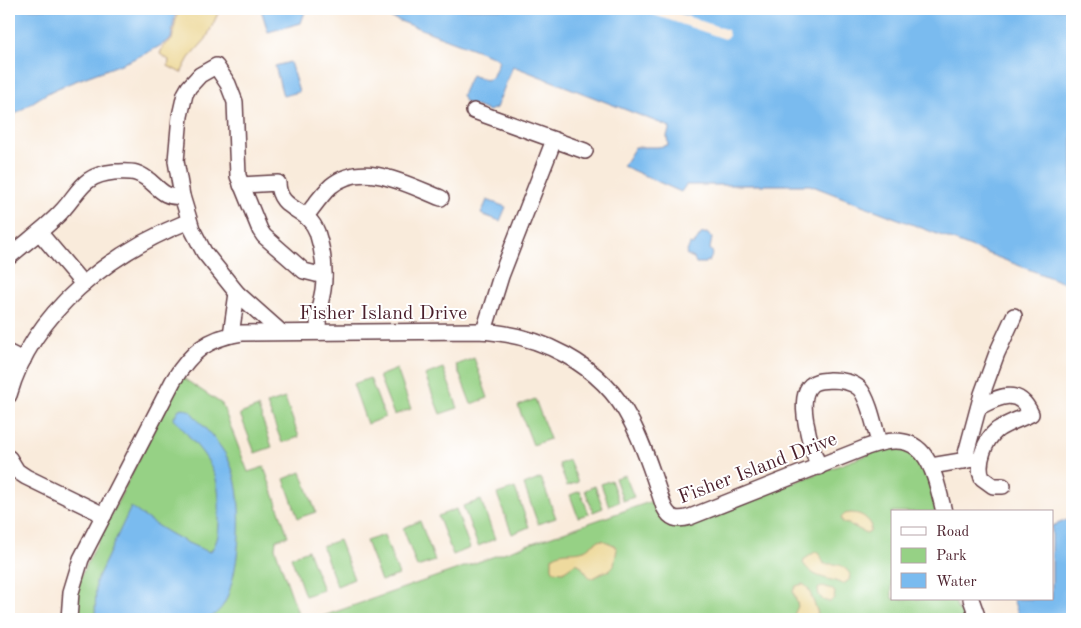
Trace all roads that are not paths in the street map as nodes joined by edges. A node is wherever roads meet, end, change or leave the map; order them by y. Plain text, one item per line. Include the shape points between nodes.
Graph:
1 (474, 111) dead end
2 (554, 140) junction
3 (586, 151) dead end
4 (240, 184) junction
5 (182, 196) junction
6 (441, 198) dead end
7 (306, 216) junction
8 (189, 221) junction
9 (39, 232) junction
10 (9, 257) edge
11 (324, 276) junction
12 (83, 284) junction
13 (237, 293) junction
14 (1014, 316) dead end
15 (484, 331) junction
16 (281, 332) junction
17 (318, 332) junction
18 (231, 335) junction
19 (9, 353) edge
20 (23, 360) junction
21 (9, 395) edge
22 (979, 406) junction
23 (879, 443) junction
24 (9, 458) edge
25 (981, 458) junction
26 (964, 461) junction
27 (819, 466) junction
28 (931, 466) junction
29 (1003, 486) dead end
30 (943, 510) edge
31 (104, 515) junction
32 (971, 600) edge
33 (69, 619) edge
34 (978, 619) edge

1 - 2 street
2 - 3 street
2 - 15 street, Fisher Island Drive via 501,276
4 - 5 street, Fisher Island Drive via 235,102 216,66 200,75 185,94 176,161
4 - 7 street via 278,183 284,202
4 - 11 street via 264,236 304,271
5 - 8 street, Fisher Island Drive
5 - 9 street via 164,194 146,177 136,173 102,174 85,182 61,212
6 - 7 street via 387,178 358,174 333,185
7 - 11 street via 318,238
8 - 12 street via 140,245
8 - 13 street, Fisher Island Drive via 204,252
9 - 10 street
9 - 12 street
11 - 17 street via 317,314
12 - 20 street via 51,317
13 - 16 street, Fisher Island Drive
13 - 18 street
14 - 22 street
15 - 17 street, Fisher Island Drive
15 - 27 street, Fisher Island Drive via 540,342 580,364 606,386 630,419 664,507 674,519 690,517
16 - 17 street, Fisher Island Drive
16 - 18 street, Fisher Island Drive
18 - 31 street, Fisher Island Drive via 205,345 185,363
19 - 20 street
20 - 21 street
22 - 25 street via 1009,396 1023,401 1031,414 997,430
22 - 26 street
23 - 27 street, Fisher Island Drive
23 - 27 street via 859,388 844,381 816,382 810,385 806,395 806,418 808,437
23 - 28 street, Fisher Island Drive via 893,440 911,443
24 - 31 street via 17,471 26,477
25 - 26 street
25 - 29 street via 982,478 993,486
26 - 28 street
28 - 30 street, Fisher Island Drive
31 - 33 street, Fisher Island Drive via 76,572 69,601
32 - 34 street

